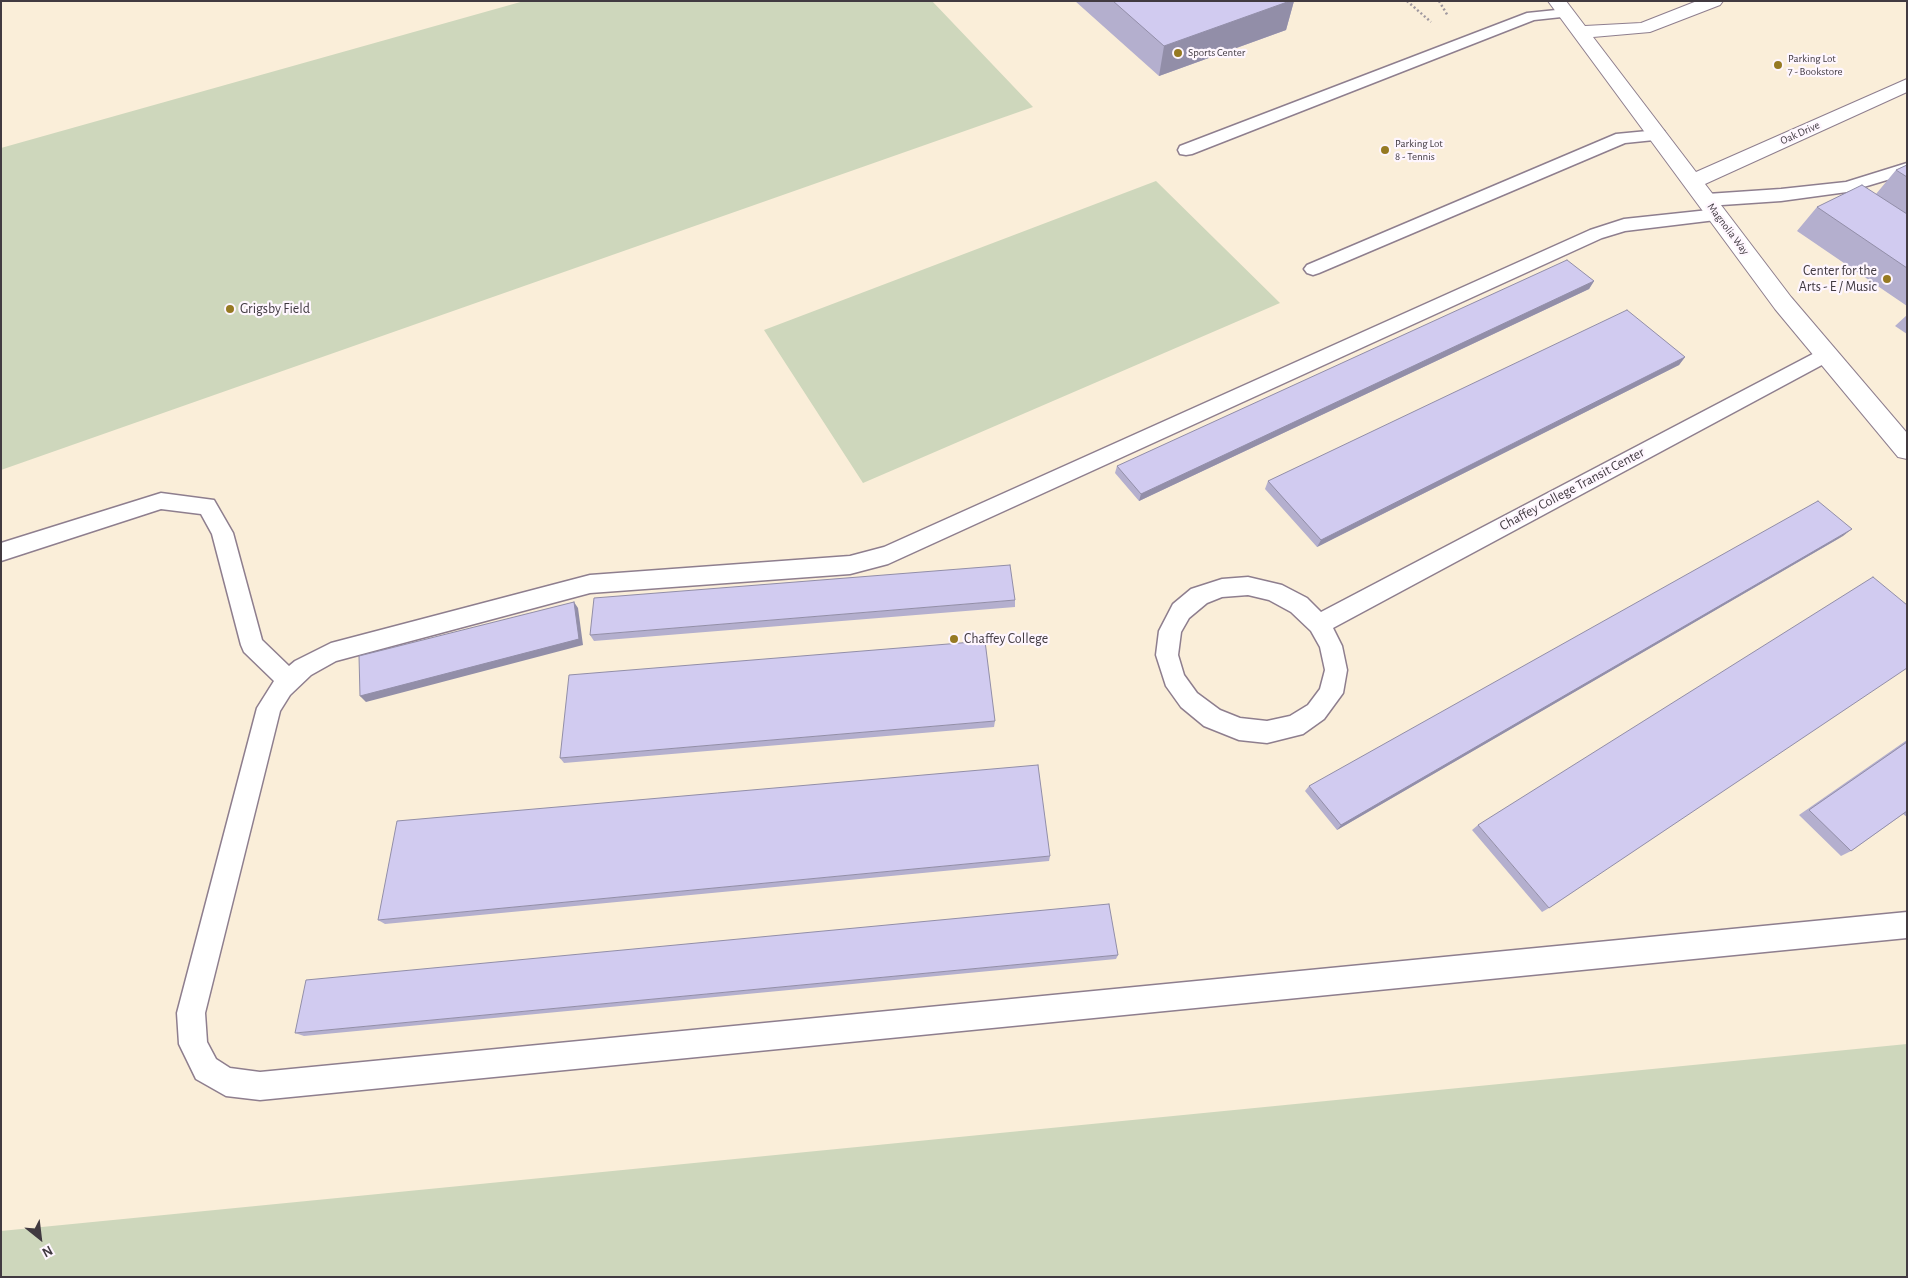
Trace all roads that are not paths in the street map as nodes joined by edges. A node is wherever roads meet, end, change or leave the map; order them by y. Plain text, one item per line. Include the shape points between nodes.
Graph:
1 (1714, 1) edge
2 (1562, 7) edge
3 (1580, 32) junction
4 (1907, 85) edge
5 (1658, 135) junction
6 (1186, 150) dead end
7 (1907, 168) edge
8 (1693, 181) junction
9 (1712, 208) junction
10 (1313, 269) dead end
11 (1826, 354) junction
12 (1907, 450) edge
13 (1, 552) edge
14 (1319, 624) junction
15 (289, 681) junction
16 (1907, 925) edge

1 - 3 street via 1644,28
2 - 3 street, Magnolia Way
2 - 6 lane
3 - 5 street, Magnolia Way
4 - 8 street, Oak Drive
5 - 8 street, Magnolia Way
5 - 10 lane via 1622,138
7 - 9 lane via 1846,187
8 - 9 street, Magnolia Way
9 - 11 street, Magnolia Way via 1783,303
9 - 15 lane via 1624,225 1596,234 888,555 850,566 590,584 331,653 303,668
11 - 12 street, Magnolia Way
11 - 14 lane, Chaffey College Transit Center
13 - 15 lane via 161,501 207,506 222,533 252,645
14 - 14 lane via 1299,605 1274,592 1248,586 1222,588 1199,596 1181,611 1170,631 1167,655 1174,679 1189,700 1212,718 1239,729 1268,732 1294,726 1316,712 1331,693 1336,670 1331,646
15 - 16 lane via 269,708 190,1013 192,1044 206,1069 226,1082 260,1086

